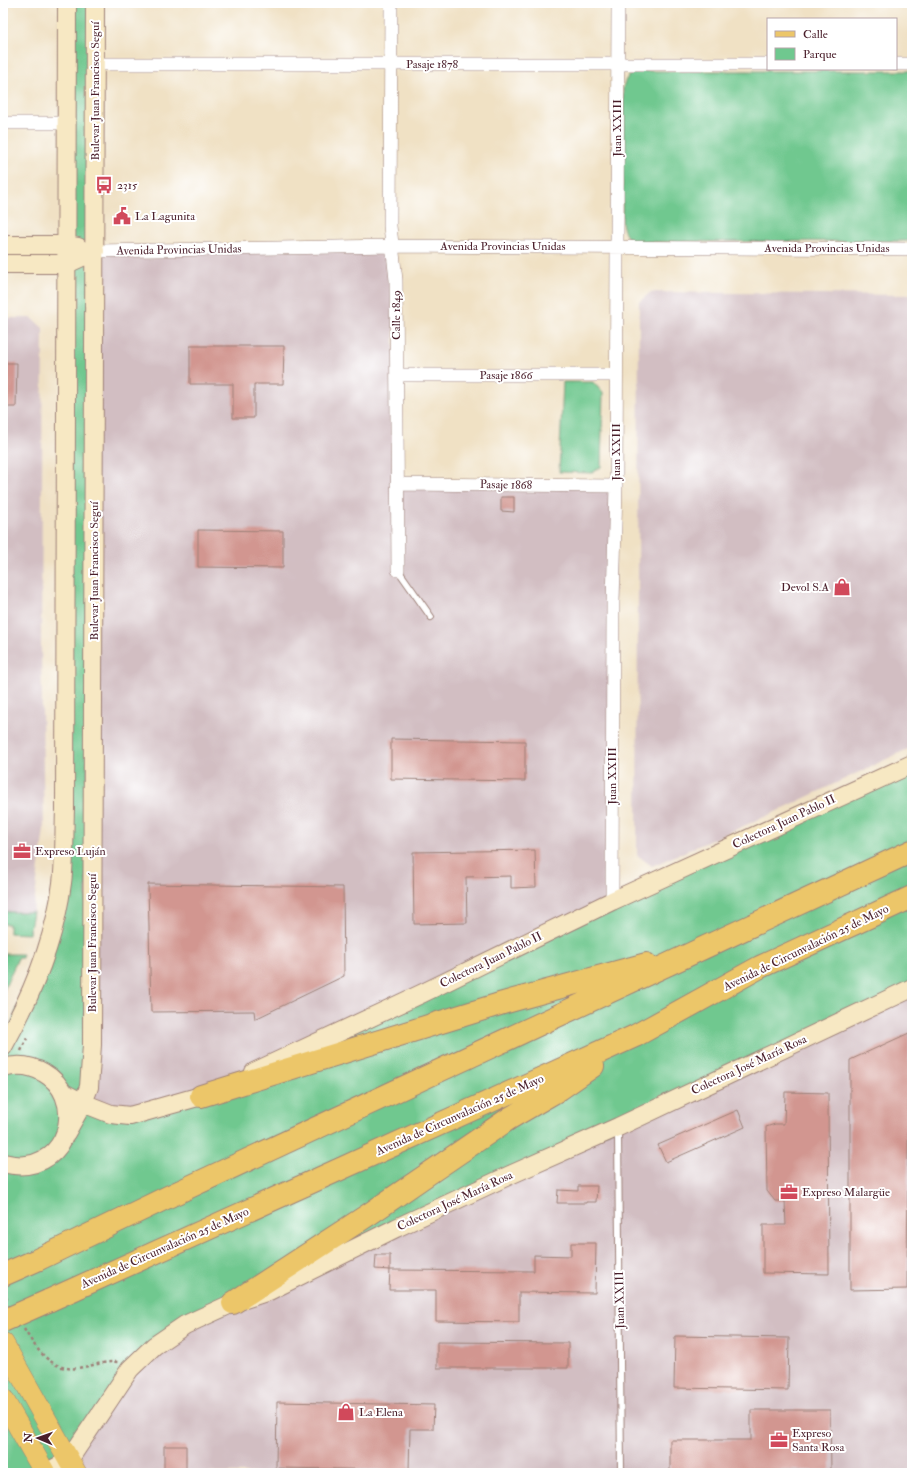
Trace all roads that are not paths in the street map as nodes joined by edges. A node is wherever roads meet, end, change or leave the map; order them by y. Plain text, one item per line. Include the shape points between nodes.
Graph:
1 (67, 3) edge
2 (95, 3) edge
3 (390, 3) edge
4 (618, 3) edge
5 (95, 64) junction
6 (390, 64) junction
7 (617, 64) junction
8 (767, 64) edge
9 (897, 64) edge
10 (912, 64) edge
11 (3, 123) edge
12 (67, 123) junction
13 (3, 245) edge
14 (66, 245) junction
15 (392, 246) junction
16 (616, 247) junction
17 (912, 249) edge
18 (95, 251) junction
19 (3, 264) edge
20 (67, 264) junction
21 (397, 375) junction
22 (616, 375) junction
23 (397, 484) junction
24 (616, 486) junction
25 (398, 570) joint
26 (431, 617) dead end
27 (912, 764) edge
28 (912, 851) edge
29 (912, 897) edge
30 (612, 901) junction
31 (706, 948) junction
32 (912, 988) edge
33 (635, 1036) junction
34 (3, 1047) edge
35 (3, 1068) edge
36 (64, 1093) junction
37 (201, 1096) junction
38 (83, 1103) junction
39 (618, 1127) junction
40 (66, 1133) junction
41 (3, 1163) edge
42 (3, 1275) edge
43 (233, 1303) junction
44 (11, 1316) edge
45 (3, 1343) edge
46 (3, 1399) edge
47 (72, 1467) edge
48 (45, 1473) edge
49 (621, 1473) edge

1 - 12 main road
2 - 5 main road, Bulevar Juan Francisco Seguí
3 - 6 street, Calle 1849
4 - 7 street, Juan XXIII
5 - 6 street, Pasaje 1878
5 - 18 main road, Bulevar Juan Francisco Seguí
6 - 7 street, Pasaje 1878
6 - 15 street, Calle 1849
7 - 8 street, Pasaje 1878
7 - 16 street, Juan XXIII
9 - 10 street
11 - 12 street
12 - 14 main road
13 - 14 main road, Avenida Provincias Unidas
14 - 18 main road, Avenida Provincias Unidas
14 - 20 main road
15 - 16 street, Avenida Provincias Unidas
15 - 18 street, Avenida Provincias Unidas
15 - 21 street, Calle 1849 via 396,280
16 - 17 street, Avenida Provincias Unidas
16 - 22 street, Juan XXIII
18 - 20 main road, Avenida Provincias Unidas
18 - 38 main road, Bulevar Juan Francisco Seguí via 92,1046 89,1086
19 - 20 main road, Avenida Provincias Unidas
20 - 34 main road via 65,809 62,883 53,929 37,975
21 - 22 street, Pasaje 1866
21 - 23 street, Calle 1849
22 - 24 street, Juan XXIII
23 - 24 street, Pasaje 1868
23 - 25 street, Calle 1849
24 - 30 street, Juan XXIII
25 - 26 lane, Calle 1849
27 - 30 main road, Colectora Juan Pablo II
28 - 31 highway
29 - 33 highway, Avenida de Circunvalación 25 de Mayo via 760,968
30 - 37 main road, Colectora Juan Pablo II via 423,993
31 - 37 highway via 503,1003
31 - 42 highway
32 - 39 main road, Colectora José María Rosa
33 - 43 highway via 560,1089 510,1118
33 - 44 highway, Avenida de Circunvalación 25 de Mayo, bridge
35 - 36 main road via 27,1066 38,1069 49,1075
36 - 38 main road, Colectora Juan Pablo II
36 - 40 main road via 69,1119
37 - 38 main road, Colectora Juan Pablo II via 130,1116 111,1114
38 - 40 main road, Bulevar Juan Francisco Seguí
39 - 43 main road, Colectora José María Rosa via 403,1225 269,1291
39 - 49 lane, Juan XXIII
40 - 41 main road, Bulevar Juan Francisco Seguí via 51,1154 40,1161 15,1166
43 - 47 main road, Colectora José María Rosa via 184,1325 154,1346 130,1369
45 - 47 main road
46 - 48 main road
47 - 48 main road, Colectora José María Rosa

